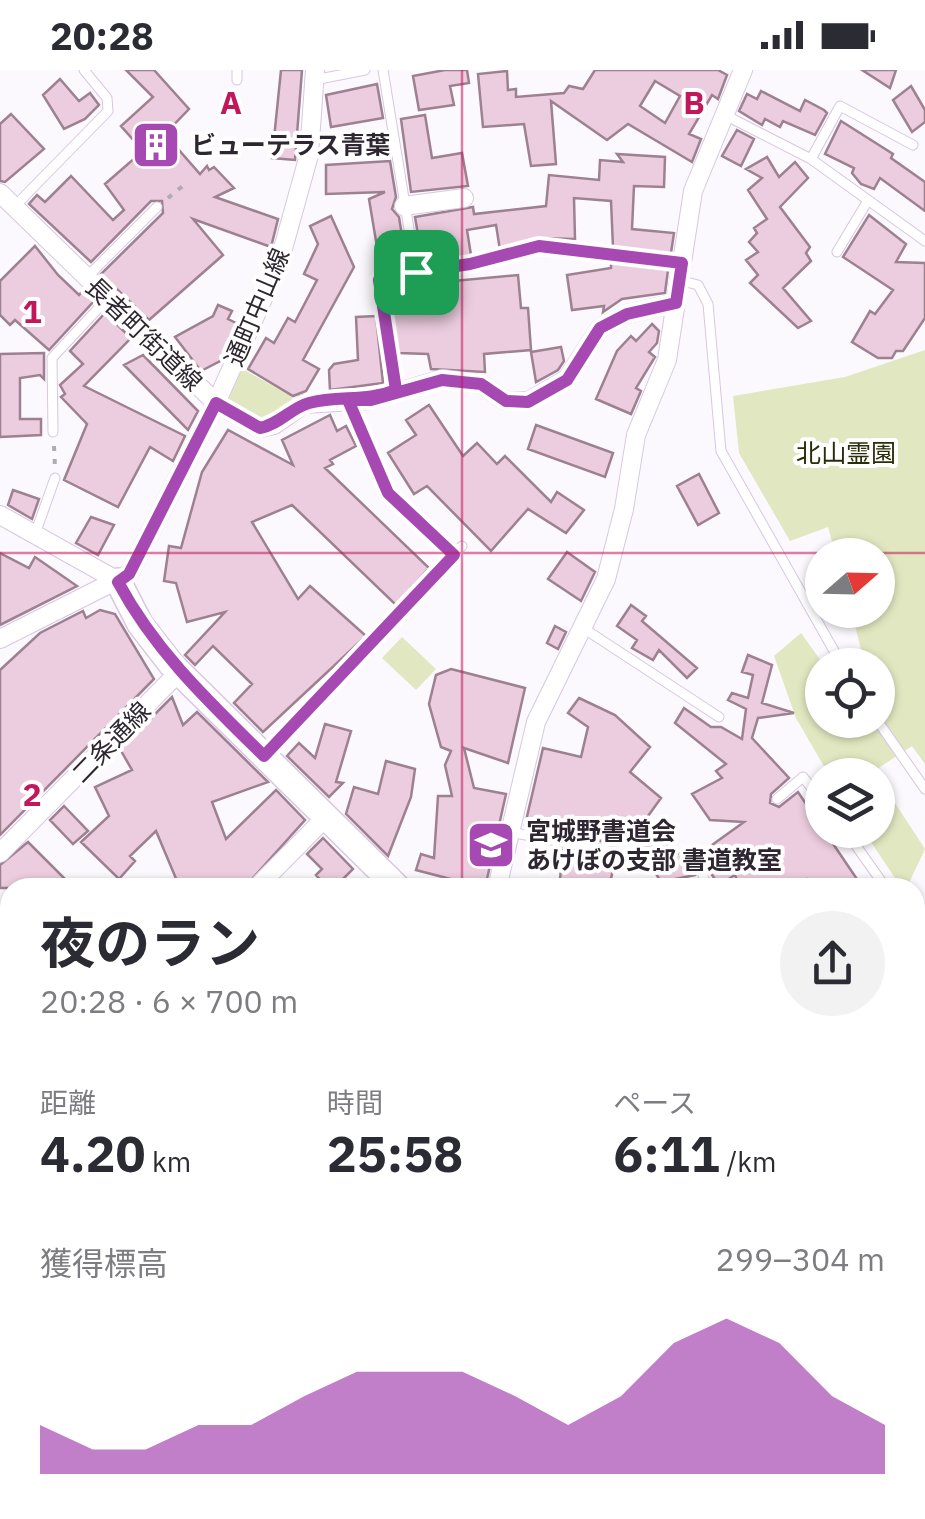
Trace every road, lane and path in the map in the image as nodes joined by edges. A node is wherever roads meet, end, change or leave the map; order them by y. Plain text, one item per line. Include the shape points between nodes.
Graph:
1 (84, 70) edge
2 (365, 70) edge
3 (383, 70) edge
4 (742, 70) edge
5 (315, 75) edge
6 (725, 115) junction
7 (913, 144) dead end
8 (810, 159) junction
9 (184, 184) dead end
10 (0, 192) edge
11 (464, 198) dead end
12 (867, 202) junction
13 (404, 206) junction
14 (14, 207) junction
15 (157, 207) joint
16 (925, 242) edge
17 (539, 246) joint
18 (837, 252) dead end
19 (470, 264) joint
20 (416, 272) junction
21 (681, 272) junction
22 (86, 278) junction
23 (108, 298) junction
24 (676, 303) junction
25 (396, 390) junction
26 (348, 400) junction
27 (216, 403) junction
28 (53, 432) joint
29 (55, 478) joint
30 (0, 515) edge
31 (35, 534) junction
32 (462, 546) dead end
33 (454, 555) junction
34 (118, 582) junction
35 (583, 628) junction
36 (0, 639) edge
37 (832, 648) edge
38 (179, 672) junction
39 (719, 717) dead end
40 (889, 738) edge
41 (264, 756) junction
42 (805, 781) edge
43 (925, 790) edge
44 (777, 799) dead end
45 (326, 816) junction
46 (509, 832) junction
47 (857, 848) edge
48 (615, 852) dead end
49 (0, 853) edge
50 (698, 854) dead end
51 (266, 878) edge
52 (388, 878) edge
53 (498, 878) edge
54 (704, 878) edge
55 (879, 878) edge

1 - 14 lane via 107,98 108,111
2 - 5 lane
3 - 13 lane
4 - 6 street
5 - 27 street, 通町中山線 via 310,155 279,262
6 - 8 lane
6 - 21 street via 693,192
7 - 8 lane via 840,106
8 - 12 lane
9 - 15 path
10 - 14 street, 長者町街道線
11 - 13 street
12 - 16 lane
12 - 18 lane
13 - 20 lane
14 - 22 street, 長者町街道線
15 - 22 lane
17 - 19 path
17 - 21 lane
19 - 20 lane
20 - 25 lane via 379,280
21 - 24 street
21 - 37 lane via 708,304 721,451
22 - 23 street, 長者町街道線
23 - 27 street, 長者町街道線
23 - 28 lane via 52,358
24 - 25 street, 長者町街道線 via 600,328 567,380 528,402 506,401 481,384 442,380
24 - 35 street via 667,360 636,434 606,578
25 - 26 street, 長者町街道線
26 - 27 street, 長者町街道線 via 304,404 260,428
26 - 33 path via 388,493
27 - 34 street, 通町中山線 via 129,574
28 - 29 path
29 - 31 lane
30 - 31 street
31 - 34 street
32 - 33 lane
33 - 41 lane
34 - 36 street via 100,585
34 - 38 street via 140,624
35 - 39 lane
35 - 46 street via 536,722
38 - 41 street
38 - 49 street, 二条通線
40 - 43 lane
41 - 45 street
42 - 44 lane
45 - 51 street
45 - 52 street
46 - 48 lane
46 - 53 street
47 - 55 lane
50 - 54 lane

